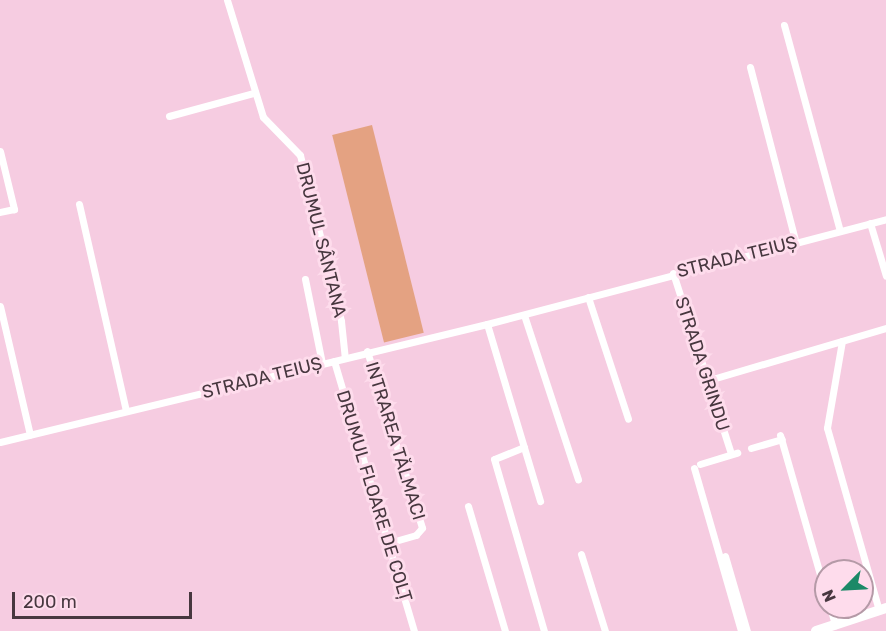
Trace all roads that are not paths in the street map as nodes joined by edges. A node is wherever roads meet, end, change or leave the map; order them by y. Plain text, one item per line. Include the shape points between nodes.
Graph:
1 (227, 0) edge
2 (784, 25) dead end
3 (750, 67) dead end
4 (253, 93) junction
5 (169, 116) dead end
6 (0, 151) edge
7 (79, 204) dead end
8 (0, 212) edge
9 (886, 219) edge
10 (870, 223) junction
11 (840, 231) junction
12 (796, 243) junction
13 (673, 273) junction
14 (886, 276) edge
15 (305, 279) dead end
16 (588, 297) junction
17 (0, 306) edge
18 (524, 315) junction
19 (488, 324) junction
20 (886, 328) edge
21 (842, 341) junction
22 (367, 351) junction
23 (345, 357) junction
24 (334, 361) junction
25 (322, 363) junction
26 (709, 380) junction
27 (126, 411) junction
28 (628, 419) dead end
29 (30, 435) junction
30 (0, 442) edge
31 (524, 447) junction
32 (751, 448) dead end
33 (578, 479) dead end
34 (540, 501) dead end
35 (468, 506) dead end
36 (388, 543) junction
37 (581, 554) dead end
38 (724, 556) dead end
39 (816, 559) edge
40 (883, 609) edge
41 (833, 619) edge
42 (835, 625) junction
43 (414, 631) edge
44 (505, 631) edge
45 (544, 631) edge
46 (604, 631) edge
47 (741, 631) edge
48 (747, 631) edge
49 (816, 631) edge

1 - 4 street, DRUMUL SÂNTANA
2 - 11 street
3 - 12 street
4 - 5 street
4 - 23 street, DRUMUL SÂNTANA via 263,117 300,155 341,321
6 - 8 street via 14,209
7 - 27 street
9 - 10 street, STRADA TEIUȘ
10 - 11 street, STRADA TEIUȘ
10 - 14 street
11 - 12 street, STRADA TEIUȘ
12 - 13 street, STRADA TEIUȘ
13 - 16 street, STRADA TEIUȘ
13 - 26 street, STRADA GRINDU
15 - 25 street
16 - 18 street, STRADA TEIUȘ
16 - 28 street
17 - 29 street
18 - 19 street, STRADA TEIUȘ
18 - 33 street
19 - 22 street, STRADA TEIUȘ
19 - 31 street
20 - 21 street
21 - 26 street
21 - 40 street via 827,428
22 - 23 street, STRADA TEIUȘ
22 - 36 street, INTRAREA TĂLMACI via 422,528 416,536
23 - 24 street, STRADA TEIUȘ
24 - 25 street, STRADA TEIUȘ
24 - 36 street, DRUMUL FLOARE DE COLȚ
25 - 27 street, STRADA TEIUȘ
26 - 47 street, STRADA GRINDU via 734,454 697,466
27 - 29 street, STRADA TEIUȘ
29 - 30 street, STRADA TEIUȘ
31 - 34 street
31 - 45 street via 495,457
32 - 39 street via 781,437
35 - 44 street
36 - 43 street, DRUMUL FLOARE DE COLȚ
37 - 46 street
38 - 48 street
40 - 42 main road
41 - 42 street
42 - 49 main road

